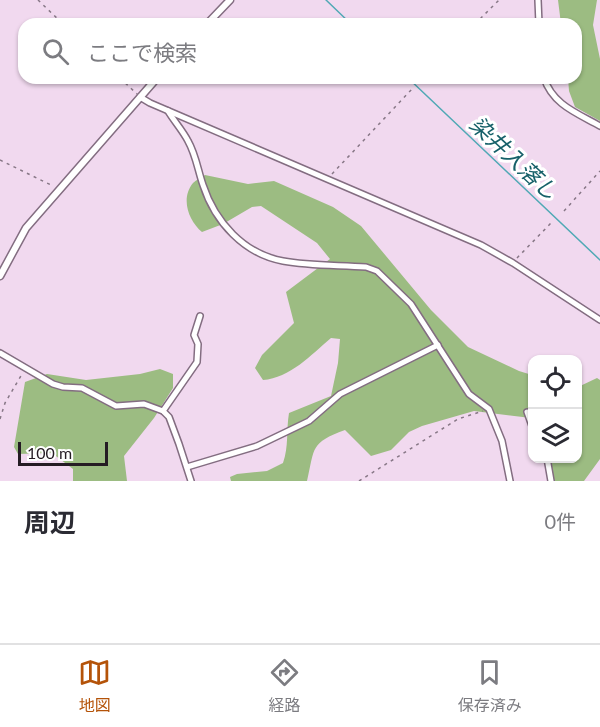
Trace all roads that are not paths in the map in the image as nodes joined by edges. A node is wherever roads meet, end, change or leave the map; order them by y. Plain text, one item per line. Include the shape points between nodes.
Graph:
1 (230, 0) edge
2 (538, 0) edge
3 (213, 18) edge
4 (539, 18) edge
5 (152, 84) edge
6 (547, 84) edge
7 (140, 97) junction
8 (168, 111) junction
9 (600, 126) edge
10 (0, 276) edge
11 (200, 316) dead end
12 (600, 320) edge
13 (438, 345) junction
14 (0, 354) edge
15 (163, 411) junction
16 (548, 463) edge
17 (187, 467) junction
18 (191, 481) edge
19 (510, 481) edge
20 (551, 481) edge

1 - 3 street
2 - 4 street
5 - 7 street
6 - 9 street via 561,105
7 - 8 street
7 - 10 street via 26,228
8 - 12 street via 481,245
8 - 13 street via 189,142 213,209 230,232 280,261 377,271 411,304
11 - 15 street via 194,335 198,344 196,362
13 - 17 street via 340,394 309,421 257,446
13 - 19 street via 469,394 489,409 502,441
14 - 15 street via 53,384 82,388 116,406 144,404
15 - 17 street via 169,417
16 - 20 street
17 - 18 street

